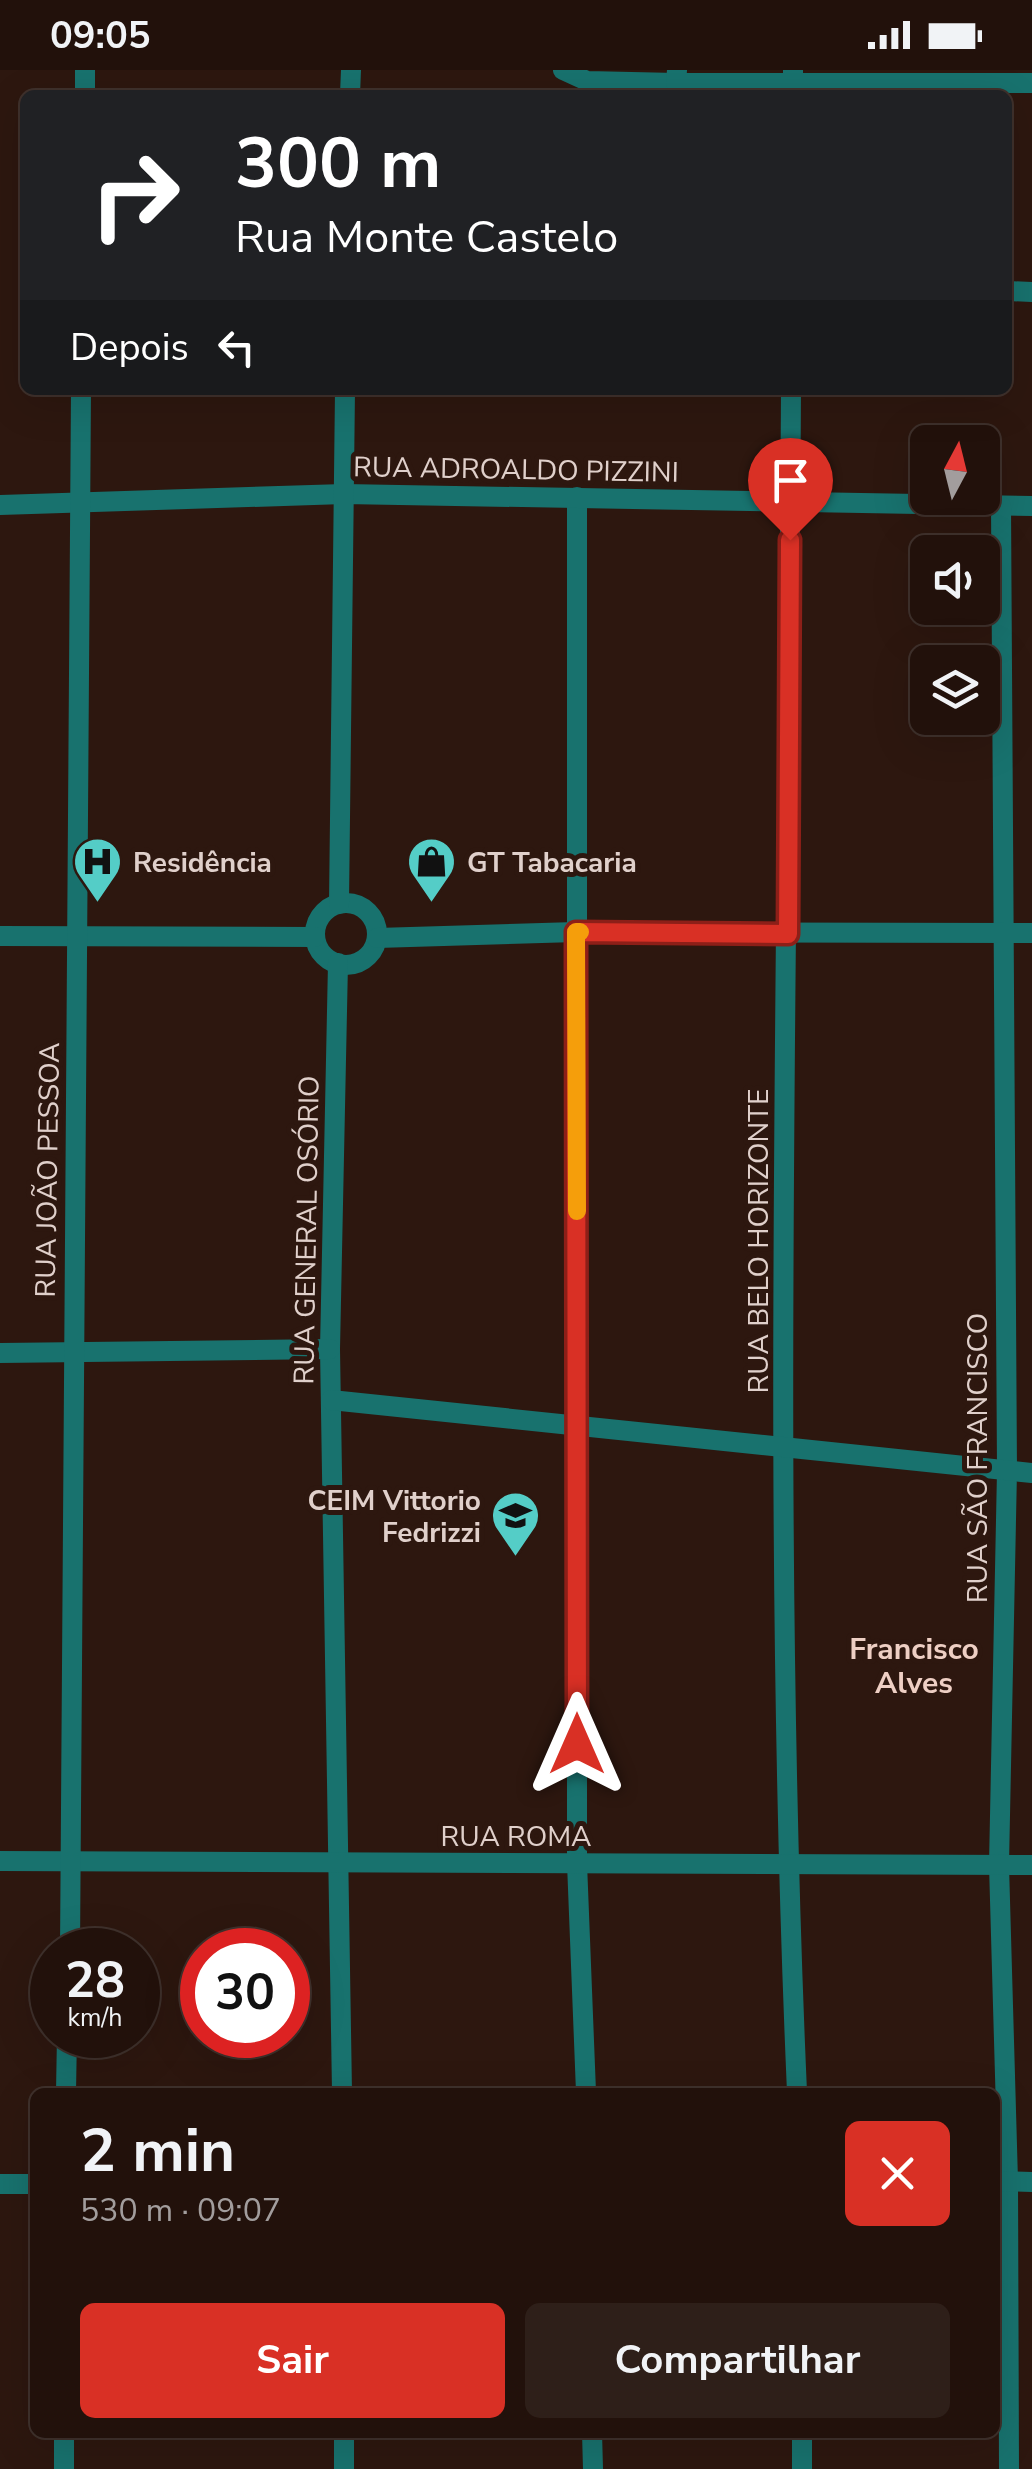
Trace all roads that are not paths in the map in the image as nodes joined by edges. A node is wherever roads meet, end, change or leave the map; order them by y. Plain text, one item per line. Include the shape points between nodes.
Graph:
1 (563, 70) edge
2 (677, 77) edge
3 (712, 77) edge
4 (1024, 78) edge
5 (793, 83) edge
6 (81, 395) edge
7 (345, 395) edge
8 (791, 395) edge
9 (344, 494) junction
10 (576, 497) junction
11 (791, 500) junction
12 (0, 505) edge
13 (79, 505) junction
14 (1001, 506) junction
15 (1032, 506) edge
16 (340, 904) junction
17 (576, 932) junction
18 (1002, 932) junction
19 (1032, 933) edge
20 (788, 934) junction
21 (0, 936) edge
22 (78, 936) junction
23 (316, 937) junction
24 (377, 938) junction
25 (338, 963) junction
26 (330, 1349) junction
27 (0, 1353) edge
28 (72, 1355) junction
29 (332, 1400) junction
30 (578, 1425) junction
31 (785, 1446) junction
32 (1008, 1471) junction
33 (1032, 1473) edge
34 (0, 1861) edge
35 (73, 1862) junction
36 (577, 1863) junction
37 (341, 1864) junction
38 (787, 1864) junction
39 (999, 1865) junction
40 (1032, 1865) edge
41 (71, 1928) edge
42 (67, 2058) edge
43 (66, 2088) edge
44 (342, 2088) edge
45 (586, 2088) edge
46 (797, 2088) edge
47 (1002, 2181) edge
48 (1032, 2182) edge
49 (0, 2184) edge
50 (30, 2184) edge
51 (64, 2438) edge
52 (344, 2438) edge
53 (592, 2438) edge
54 (802, 2438) edge
55 (64, 2469) edge
56 (344, 2469) edge
57 (592, 2469) edge
58 (802, 2469) edge
59 (1009, 2469) edge

1 - 2 street via 587,81
2 - 3 street
3 - 5 street
4 - 5 street
6 - 13 street, RUA JOÃO PESSOA
7 - 9 street
8 - 11 street, RUA BELO HORIZONTE
9 - 10 street, RUA ADROALDO PIZZINI
9 - 13 street, RUA ADROALDO PIZZINI
9 - 16 street
10 - 11 street, RUA ADROALDO PIZZINI
10 - 17 street
11 - 14 street, RUA ADROALDO PIZZINI
11 - 20 street, RUA BELO HORIZONTE
12 - 13 street, RUA ADROALDO PIZZINI
13 - 22 street, RUA JOÃO PESSOA
14 - 15 street, RUA ADROALDO PIZZINI
14 - 18 street, RUA SÃO FRANCISCO
16 - 23 street via 320,917
16 - 24 street via 366,910
17 - 20 street
17 - 24 street
17 - 30 street
18 - 19 street
18 - 20 street
18 - 32 street, RUA SÃO FRANCISCO
20 - 31 street, RUA BELO HORIZONTE
21 - 22 street
22 - 23 street
22 - 28 street, RUA JOÃO PESSOA
23 - 25 street via 324,956
24 - 25 street via 361,961
25 - 26 street, RUA GENERAL OSÓRIO
26 - 28 street
26 - 29 street, RUA GENERAL OSÓRIO
27 - 28 street
28 - 35 street, RUA JOÃO PESSOA
29 - 30 street
29 - 37 street, RUA GENERAL OSÓRIO
30 - 31 street
30 - 36 street
31 - 32 street
31 - 38 street, RUA BELO HORIZONTE
32 - 33 street
32 - 39 street, RUA SÃO FRANCISCO
34 - 35 street, RUA ROMA
35 - 37 street, RUA ROMA
35 - 41 street, RUA JOÃO PESSOA
36 - 37 street, RUA ROMA
36 - 38 street, RUA ROMA
36 - 45 street
37 - 44 street, RUA GENERAL OSÓRIO
38 - 39 street, RUA ROMA
38 - 46 street, RUA BELO HORIZONTE
39 - 40 street, RUA ROMA
39 - 47 street, RUA SÃO FRANCISCO
42 - 43 street
47 - 48 street
47 - 59 street, RUA SÃO FRANCISCO
49 - 50 street
51 - 55 street
52 - 56 street
53 - 57 street
54 - 58 street

